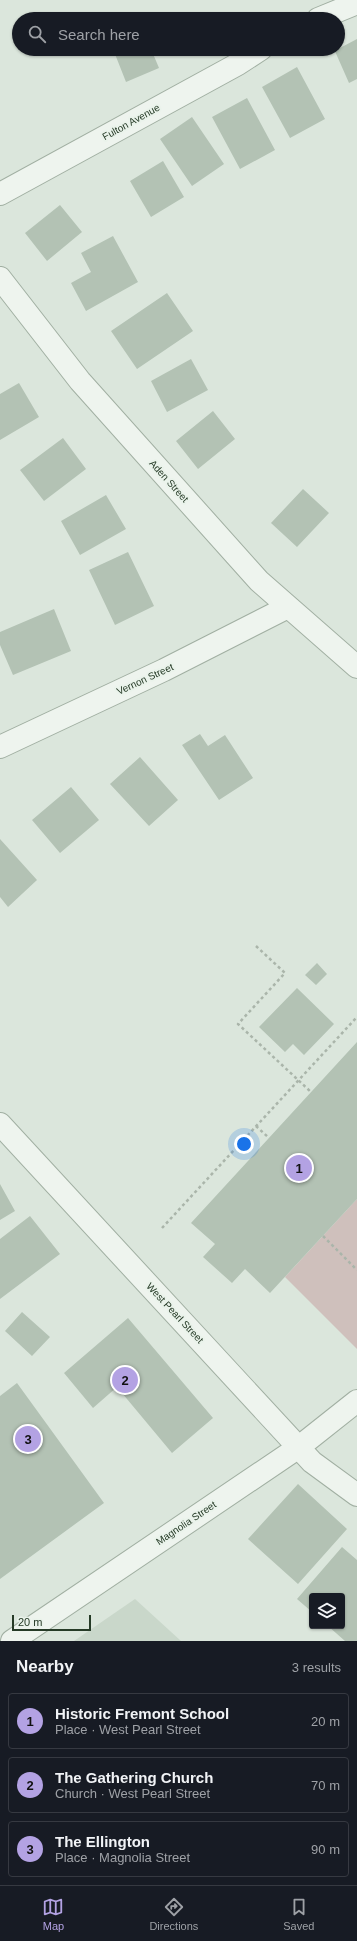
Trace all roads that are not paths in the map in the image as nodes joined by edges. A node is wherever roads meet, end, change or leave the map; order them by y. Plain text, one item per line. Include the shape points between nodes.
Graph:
1 (357, 3) edge
2 (335, 12) edge
3 (250, 56) edge
4 (0, 194) edge
5 (0, 278) edge
6 (288, 606) junction
7 (357, 667) edge
8 (0, 747) edge
9 (0, 1124) edge
10 (357, 1401) edge
11 (299, 1447) junction
12 (357, 1495) edge
13 (12, 1641) edge

1 - 2 street
3 - 4 street, Fulton Avenue
5 - 6 street, Aden Street via 80,381 259,581
6 - 7 street, Aden Street
6 - 8 street, Vernon Street via 164,670
9 - 11 street, West Pearl Street
10 - 11 street, Magnolia Street
11 - 12 street, West Pearl Street via 312,1462
11 - 13 street, Magnolia Street

